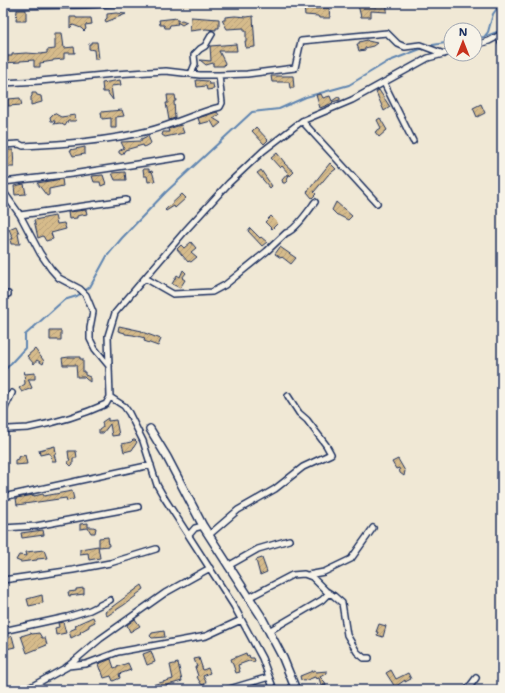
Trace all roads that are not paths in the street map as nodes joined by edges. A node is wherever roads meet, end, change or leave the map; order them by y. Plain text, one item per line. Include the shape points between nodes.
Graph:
1 (121, 3) edge
2 (3, 6) edge
3 (212, 34) dead end
4 (500, 35) edge
5 (483, 43) edge
6 (502, 43) edge
7 (443, 54) edge
8 (443, 54) edge
9 (191, 74) junction
10 (219, 75) junction
11 (3, 82) edge
12 (384, 83) junction
13 (302, 121) junction
14 (413, 141) dead end
15 (3, 145) edge
16 (183, 157) dead end
17 (3, 182) edge
18 (3, 190) edge
19 (126, 200) dead end
20 (315, 202) dead end
21 (377, 203) dead end
22 (20, 215) junction
23 (145, 278) junction
24 (109, 366) junction
25 (12, 393) dead end
26 (288, 396) dead end
27 (110, 397) junction
28 (3, 412) edge
29 (150, 429) dead end
30 (3, 430) edge
31 (151, 465) junction
32 (3, 497) edge
33 (138, 507) dead end
34 (203, 526) junction
35 (3, 528) edge
36 (373, 528) dead end
37 (188, 535) junction
38 (209, 535) junction
39 (289, 540) dead end
40 (156, 549) dead end
41 (228, 566) junction
42 (210, 568) junction
43 (307, 575) junction
44 (3, 580) edge
45 (329, 593) junction
46 (248, 598) junction
47 (110, 600) dead end
48 (241, 620) junction
49 (3, 631) edge
50 (269, 631) junction
51 (369, 658) dead end
52 (67, 667) junction
53 (269, 677) junction
54 (476, 678) dead end
55 (25, 690) edge
56 (226, 690) edge
57 (274, 690) edge
58 (296, 690) edge
59 (467, 690) edge

1 - 2 street
3 - 9 street via 205,46 194,55 195,64
4 - 5 street
4 - 6 street
7 - 10 street via 420,45 405,47 387,34 301,40 295,68
8 - 12 street via 428,58
9 - 10 street
9 - 11 street via 166,71
10 - 15 street via 222,103 220,106 149,131 62,144
12 - 13 street
12 - 14 street
13 - 21 street
13 - 23 street via 263,151 229,183
16 - 17 street
18 - 22 street
19 - 22 street
20 - 23 street via 289,232 212,292 172,294
22 - 24 street via 51,269 59,278 86,295 93,312 90,339
23 - 24 street via 116,313 108,336
24 - 27 street
25 - 28 street
26 - 38 street via 331,454 303,467 275,489 238,510
27 - 30 street via 106,404 96,409 26,428
27 - 31 street via 124,406 129,413
29 - 34 street
31 - 32 street
31 - 37 street via 157,485
33 - 35 street via 36,526
34 - 37 street via 195,528
34 - 38 street
36 - 43 street via 351,560 324,572
37 - 42 street
38 - 41 street
39 - 41 street via 258,549
40 - 44 street via 110,563
41 - 46 street
42 - 48 street
42 - 52 street via 165,593 100,639
43 - 45 street
43 - 46 street via 292,574
45 - 50 street via 322,600
45 - 51 street via 342,603 347,635 357,652 364,658
46 - 50 street
47 - 49 street via 67,618
48 - 52 street via 206,636 118,652 86,664
48 - 53 street via 262,658
50 - 58 street
52 - 55 street
53 - 56 street
53 - 57 street
54 - 59 street

